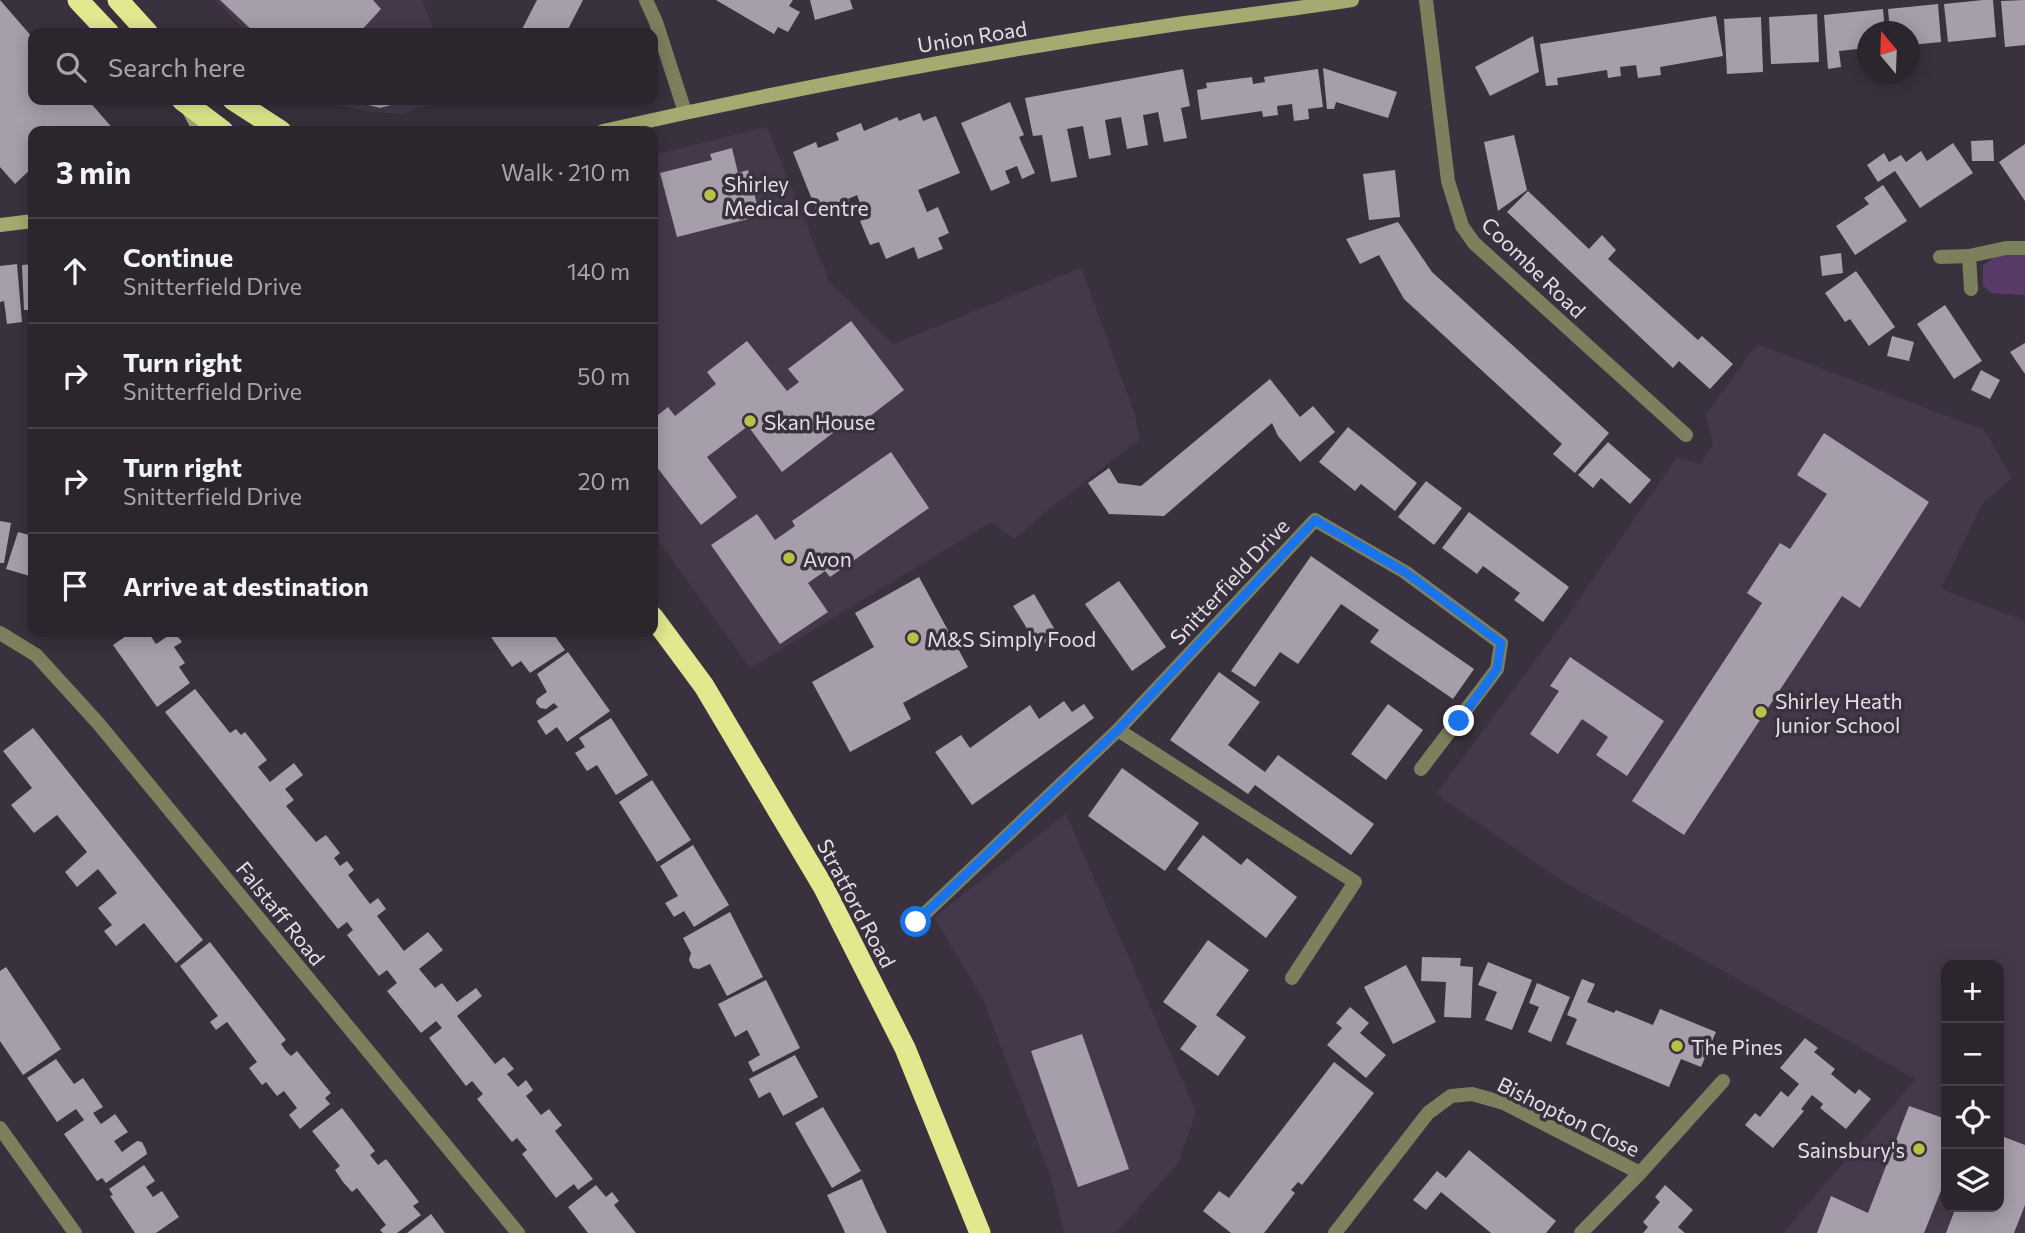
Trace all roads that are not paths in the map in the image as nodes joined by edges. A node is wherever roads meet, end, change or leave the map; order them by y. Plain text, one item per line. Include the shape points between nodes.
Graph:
1 (78, 0) edge
2 (118, 0) edge
3 (646, 0) edge
4 (1352, 0) edge
5 (1426, 0) edge
6 (1326, 2) edge
7 (104, 28) edge
8 (143, 28) edge
9 (658, 28) edge
10 (658, 28) edge
11 (185, 105) edge
12 (188, 105) edge
13 (241, 105) edge
14 (685, 112) junction
15 (197, 126) edge
16 (216, 126) edge
17 (273, 126) edge
18 (625, 126) edge
19 (28, 221) edge
20 (0, 225) edge
21 (2025, 248) edge
22 (1969, 256) junction
23 (1940, 257) dead end
24 (1971, 289) dead end
25 (1686, 435) dead end
26 (658, 624) edge
27 (0, 633) edge
28 (1118, 730) junction
29 (1421, 769) dead end
30 (916, 922) dead end
31 (1292, 978) dead end
32 (1723, 1081) dead end
33 (0, 1128) edge
34 (1640, 1173) junction
35 (75, 1233) edge
36 (518, 1233) edge
37 (980, 1233) edge
38 (1335, 1233) edge
39 (1581, 1233) edge

1 - 7 highway
2 - 8 highway
3 - 10 street
4 - 6 street, Union Road
5 - 25 street, Coombe Road via 1448,181 1462,226 1474,243
6 - 14 street, Union Road via 929,64
9 - 14 street
11 - 15 street
12 - 16 highway
13 - 17 highway
14 - 18 street, Union Road
19 - 20 street
21 - 22 street
22 - 23 street
22 - 24 street
26 - 37 highway, Stratford Road via 704,687 824,888 905,1048
27 - 36 street, Falstaff Road via 36,655 98,723
28 - 29 street, Snitterfield Drive via 1315,520 1405,572 1501,643 1497,669
28 - 30 street, Snitterfield Drive
28 - 31 street via 1355,882
32 - 34 street, Bishopton Close
33 - 35 street
34 - 38 street, Bishopton Close via 1504,1103 1472,1094 1451,1096 1428,1114
34 - 39 street, Bishopton Close

